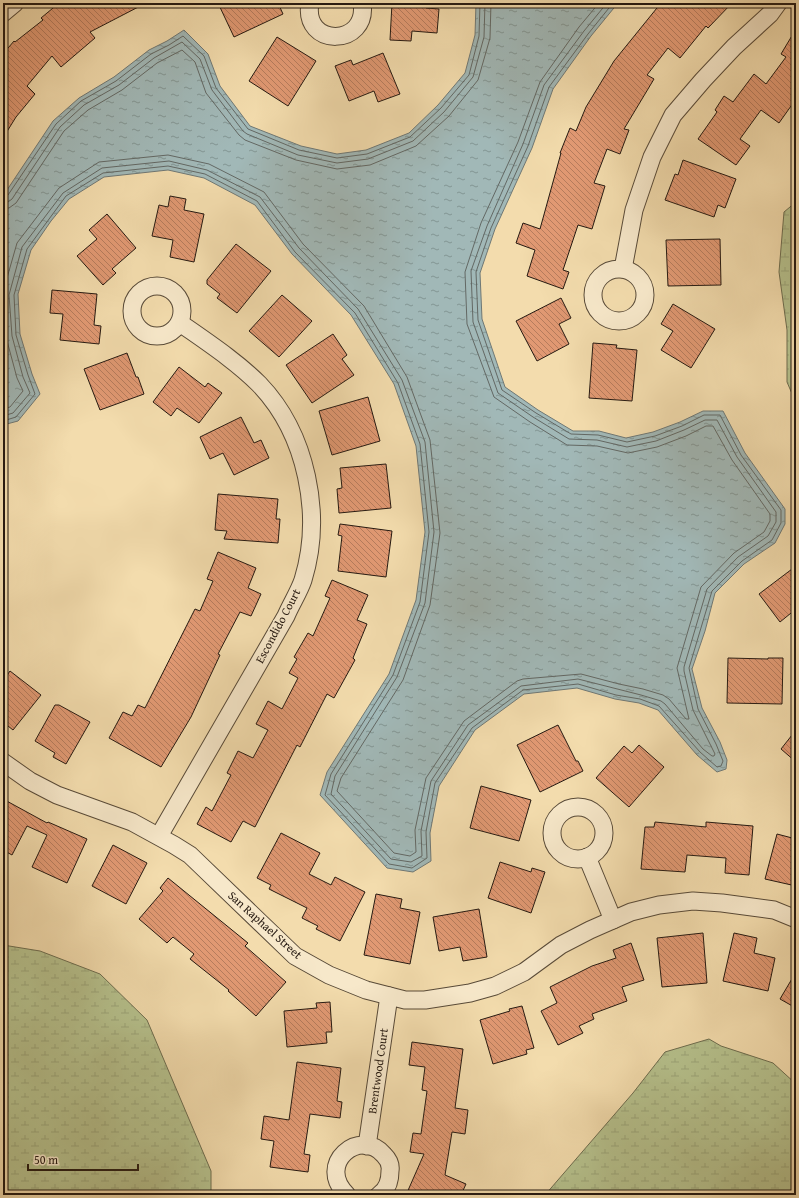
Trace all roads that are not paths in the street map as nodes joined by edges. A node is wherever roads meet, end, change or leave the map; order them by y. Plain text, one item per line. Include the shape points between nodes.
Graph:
1 (15, 3) edge
2 (310, 3) edge
3 (362, 3) edge
4 (778, 3) edge
5 (3, 13) edge
6 (623, 269) dead end
7 (180, 323) dead end
8 (3, 762) edge
9 (159, 836) junction
10 (587, 857) dead end
11 (796, 919) edge
12 (613, 920) junction
13 (389, 996) junction
14 (367, 1146) junction
15 (347, 1195) edge
16 (379, 1195) edge

1 - 5 street
2 - 3 street via 308,10 315,28 322,34 338,37 355,29 363,10
4 - 6 street via 703,80 673,115 652,157 634,210
7 - 9 street, Escondido Court via 224,354 259,385 276,406 293,435 306,468 310,497 310,545 302,581 286,616
8 - 9 street, San Raphael Street via 30,781 57,795 132,822
9 - 13 street, San Raphael Street via 190,855 295,956 329,975
10 - 12 street
11 - 12 street, San Raphael Street via 774,910 693,901 631,912
12 - 13 street, San Raphael Street via 562,945 524,972 495,986 425,1000 405,1000
13 - 14 street, Brentwood Court
14 - 15 street via 352,1147 338,1160 336,1180 340,1189
14 - 16 street via 381,1152 390,1168 388,1185

